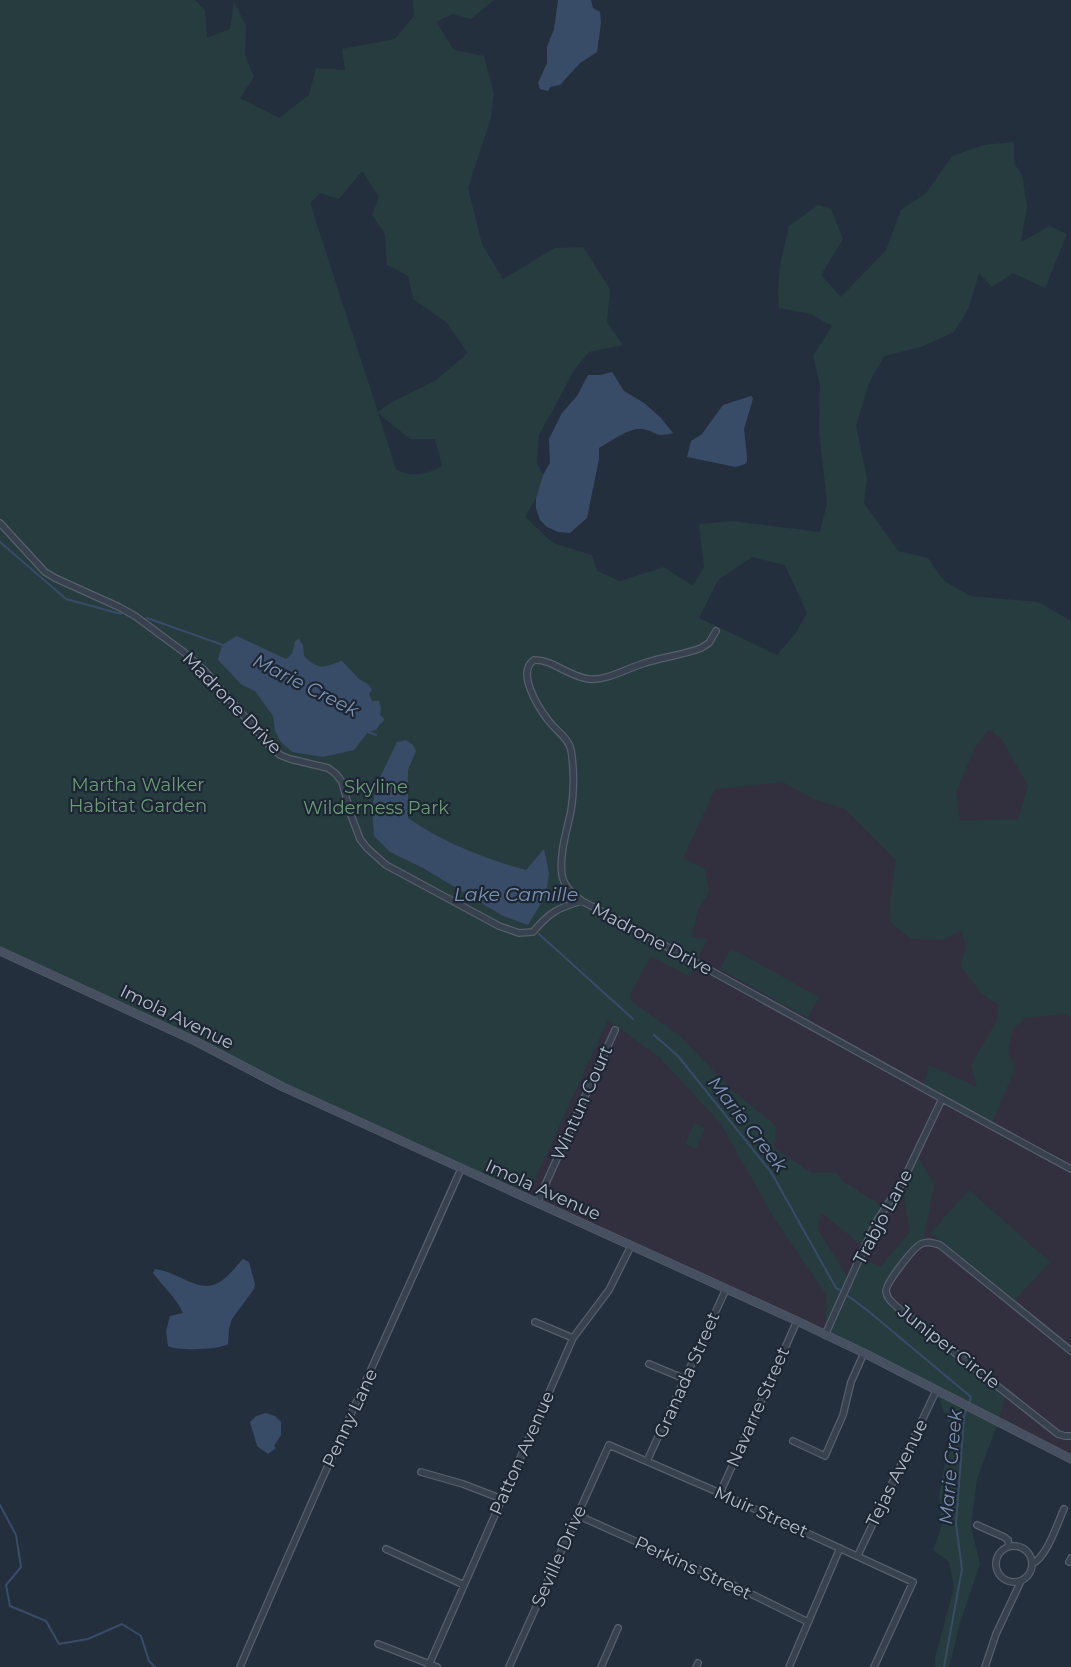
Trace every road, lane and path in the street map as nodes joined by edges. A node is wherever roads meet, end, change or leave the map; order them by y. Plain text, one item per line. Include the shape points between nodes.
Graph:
1 (0, 523) edge
2 (716, 630) dead end
3 (582, 901) junction
4 (0, 951) edge
5 (615, 1030) dead end
6 (942, 1099) junction
7 (461, 1169) junction
8 (1071, 1169) edge
9 (537, 1204) junction
10 (631, 1246) junction
11 (726, 1289) junction
12 (535, 1322) dead end
13 (797, 1322) junction
14 (825, 1335) junction
15 (573, 1338) junction
16 (1071, 1352) edge
17 (864, 1354) junction
18 (649, 1364) dead end
19 (685, 1379) junction
20 (936, 1391) junction
21 (1071, 1436) edge
22 (793, 1441) dead end
23 (609, 1444) joint
24 (1071, 1459) edge
25 (648, 1461) junction
26 (421, 1472) dead end
27 (720, 1493) junction
28 (502, 1498) junction
29 (1064, 1509) dead end
30 (577, 1515) junction
31 (977, 1524) dead end
32 (1009, 1546) junction
33 (840, 1548) junction
34 (386, 1549) dead end
35 (858, 1556) junction
36 (1032, 1564) junction
37 (1021, 1581) junction
38 (464, 1585) junction
39 (808, 1622) junction
40 (618, 1628) dead end
41 (378, 1644) dead end
42 (428, 1666) edge
43 (240, 1667) edge
44 (436, 1667) edge
45 (509, 1667) edge
46 (601, 1667) edge
47 (788, 1667) edge
48 (874, 1667) edge
49 (985, 1667) edge

1 - 3 street, Madrone Drive via 45,572 135,616 185,653 280,754 328,768 336,774 342,782 360,839 386,865 499,926 519,933 533,932 557,909
2 - 3 street via 701,648 598,679 573,675 542,660 534,660 528,666 526,674 537,702 571,748 571,808 562,874 568,889
3 - 6 street, Madrone Drive
4 - 7 street, Imola Avenue
5 - 9 street, Wintun Court
6 - 8 street, Madrone Drive
6 - 14 street, Trabjo Lane via 902,1183 876,1222
7 - 9 street, Imola Avenue
7 - 43 street, Penny Lane
9 - 10 street, Imola Avenue
10 - 11 street, Imola Avenue
10 - 15 street, Patton Avenue via 609,1290
11 - 13 street, Imola Avenue
11 - 19 street, Granada Street
12 - 15 street
13 - 14 street, Imola Avenue
13 - 27 street, Navarre Street
14 - 17 street, Imola Avenue
15 - 28 street, Patton Avenue
16 - 21 street, Juniper Circle via 940,1245 930,1242 918,1246 886,1290 888,1299 897,1307 1058,1434
17 - 20 street, Imola Avenue
17 - 22 street via 826,1456
18 - 19 street
19 - 25 street, Granada Street
20 - 24 street, Imola Avenue
20 - 35 street, Tejas Avenue
23 - 25 street, Muir Street
23 - 30 street, Seville Drive
25 - 27 street, Muir Street
26 - 28 street
27 - 33 street, Muir Street
28 - 38 street, Patton Avenue
29 - 36 street via 1045,1551
30 - 39 street, Perkins Street
30 - 45 street, Seville Drive
31 - 32 street via 1004,1537
32 - 36 street via 1026,1551
32 - 37 street via 999,1552 996,1570 1009,1582
33 - 35 street, Muir Street
33 - 39 street
34 - 38 street
35 - 48 street, Muir Street via 913,1582
36 - 37 street via 1030,1573
37 - 49 street via 996,1634
38 - 42 street, Patton Avenue
39 - 47 street
40 - 46 street
41 - 42 street
42 - 44 street

